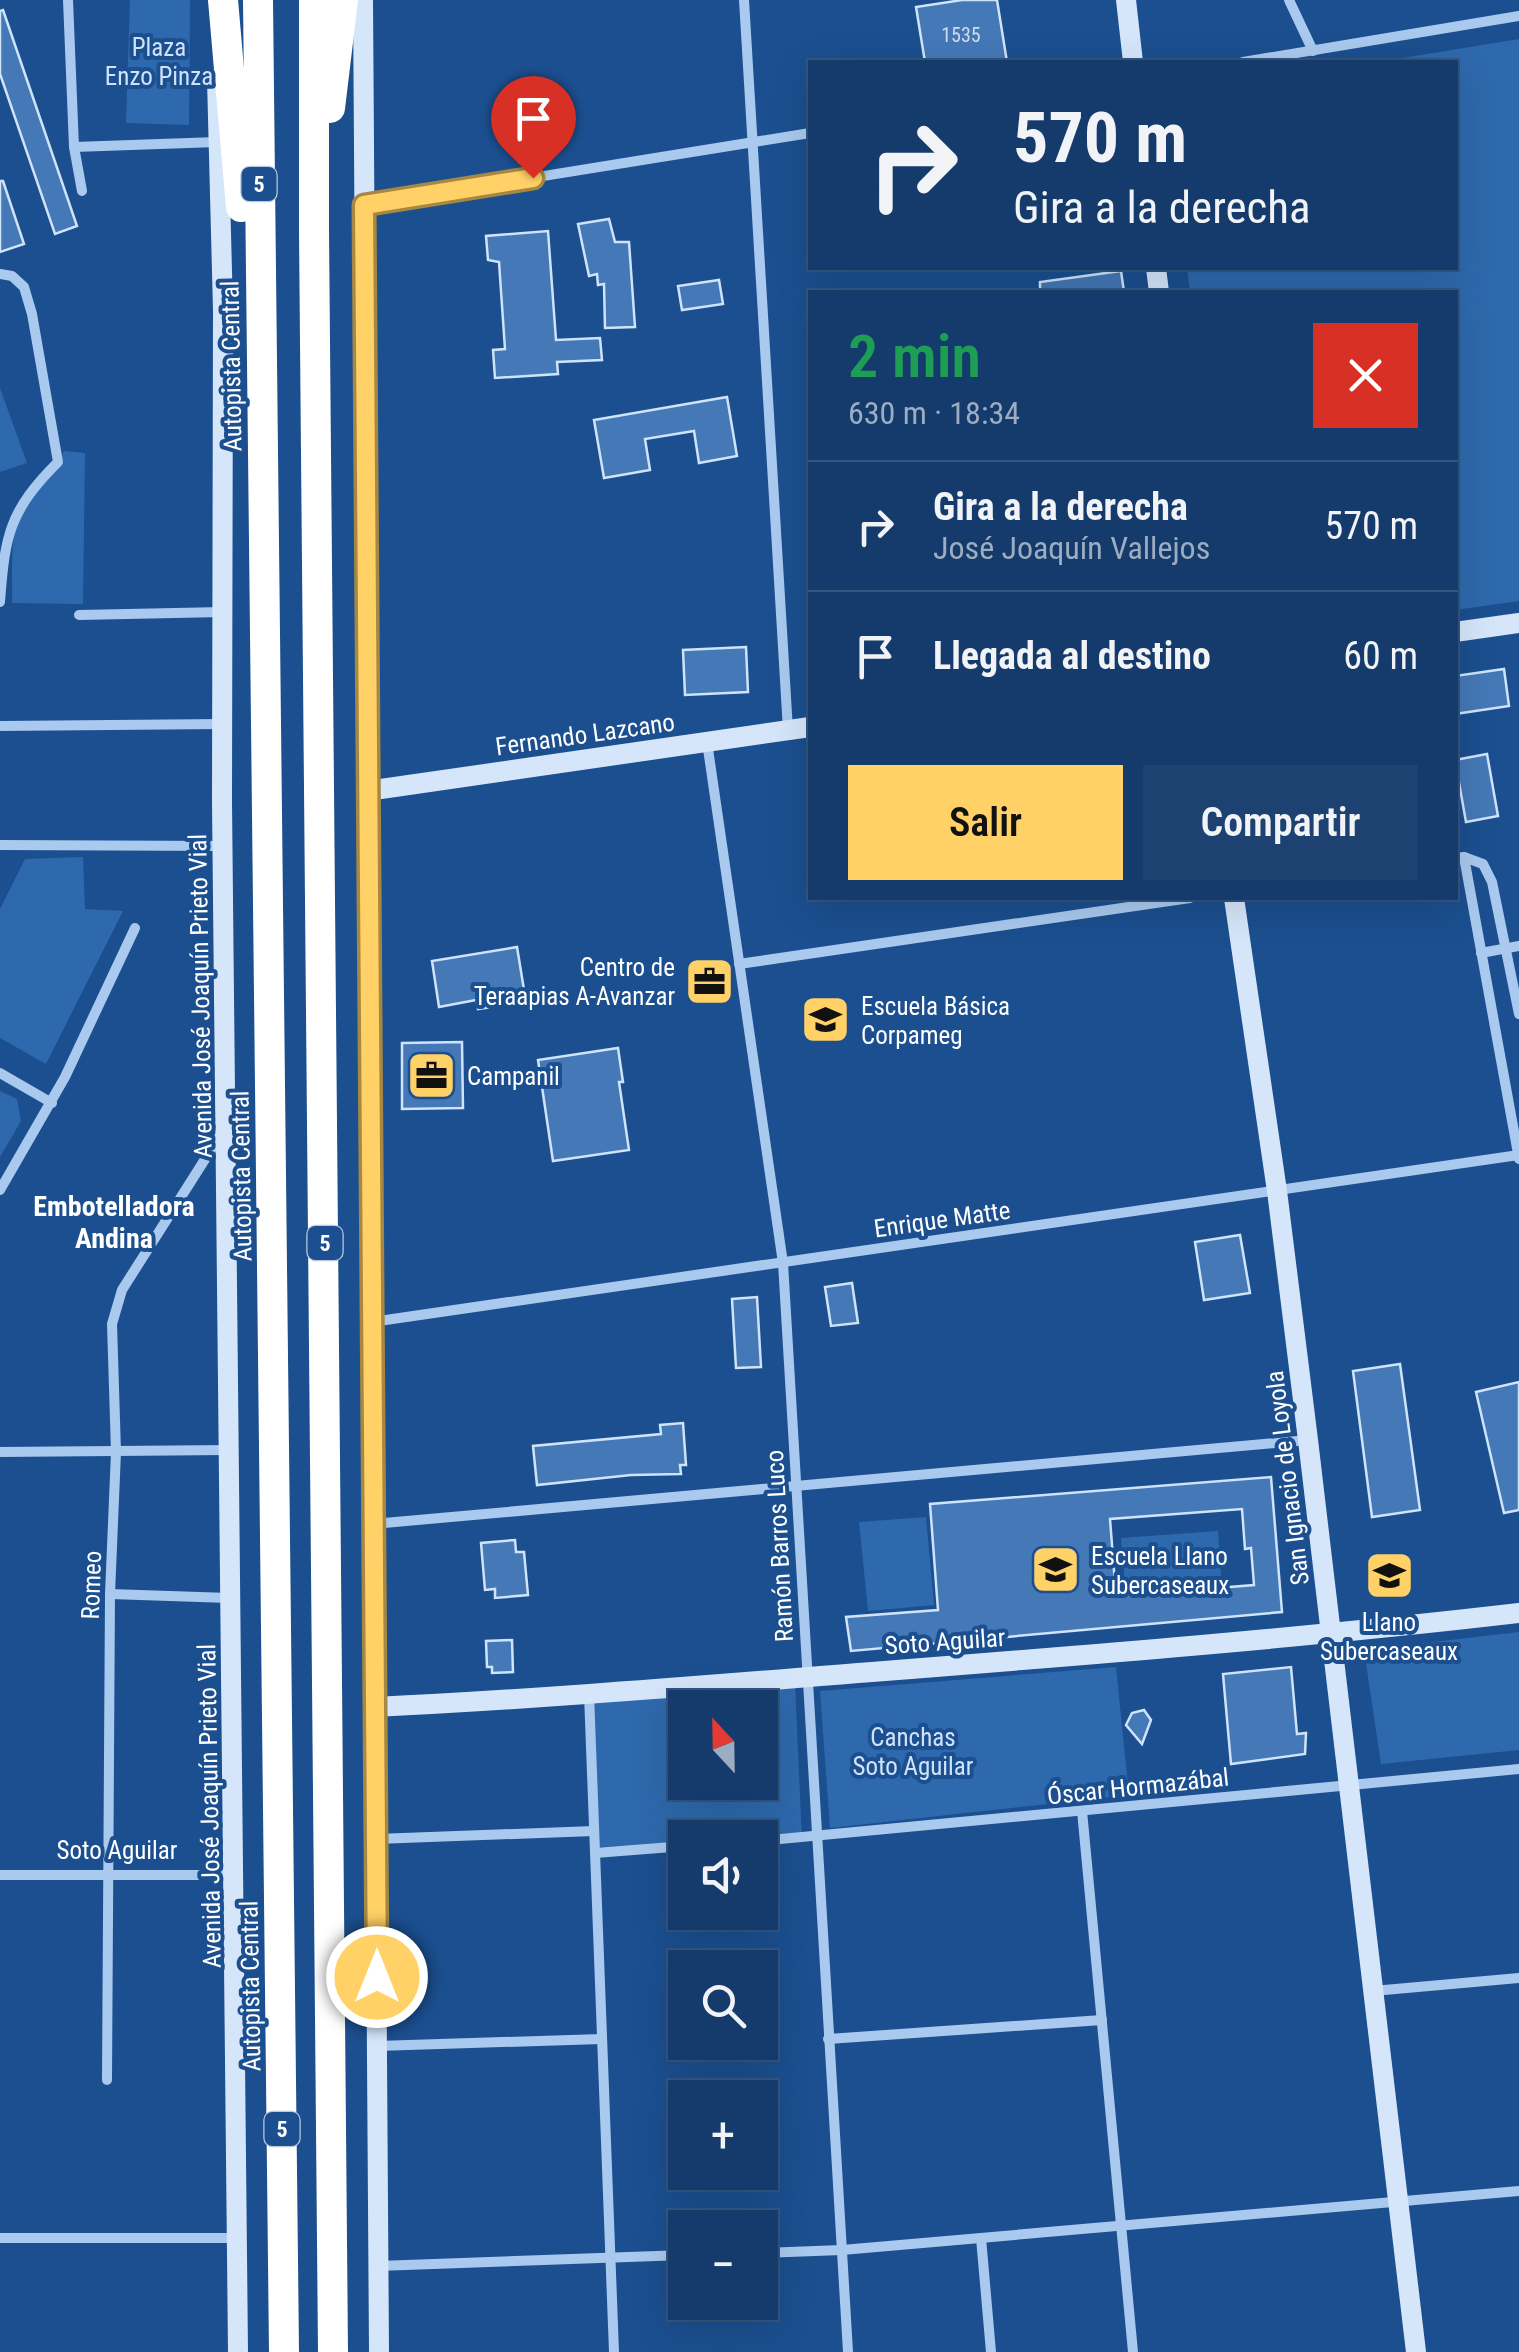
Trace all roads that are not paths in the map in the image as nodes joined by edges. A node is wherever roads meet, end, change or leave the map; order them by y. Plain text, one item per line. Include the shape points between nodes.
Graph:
1 (68, 0) edge
2 (220, 0) edge
3 (258, 0) edge
4 (314, 0) edge
5 (343, 0) edge
6 (363, 0) edge
7 (744, 0) edge
8 (1126, 0) edge
9 (1289, 0) edge
10 (1519, 16) edge
11 (1314, 51) junction
12 (1133, 60) edge
13 (1256, 60) edge
14 (808, 133) edge
15 (218, 142) junction
16 (752, 142) junction
17 (74, 147) junction
18 (82, 191) dead end
19 (364, 205) junction
20 (314, 230) junction
21 (6, 275) edge
22 (261, 368) junction
23 (0, 602) edge
24 (224, 612) junction
25 (79, 615) dead end
26 (1519, 623) edge
27 (1458, 632) edge
28 (222, 724) junction
29 (0, 726) edge
30 (808, 727) edge
31 (788, 731) junction
32 (707, 742) junction
33 (367, 790) junction
34 (0, 845) edge
35 (223, 846) junction
36 (1459, 857) edge
37 (1176, 900) edge
38 (1234, 900) edge
39 (135, 928) dead end
40 (1519, 946) edge
41 (1506, 948) junction
42 (1481, 952) junction
43 (739, 964) junction
44 (1519, 1014) edge
45 (0, 1073) edge
46 (52, 1102) junction
47 (226, 1124) junction
48 (1519, 1157) edge
49 (0, 1190) edge
50 (1276, 1191) junction
51 (782, 1262) junction
52 (371, 1322) junction
53 (1308, 1440) junction
54 (230, 1450) junction
55 (0, 1452) edge
56 (116, 1452) junction
57 (796, 1488) junction
58 (373, 1524) junction
59 (110, 1594) junction
60 (232, 1598) junction
61 (1519, 1613) edge
62 (1330, 1635) junction
63 (807, 1677) junction
64 (588, 1694) junction
65 (375, 1708) junction
66 (1519, 1769) edge
67 (1348, 1786) junction
68 (1082, 1811) junction
69 (594, 1831) junction
70 (816, 1837) junction
71 (376, 1840) junction
72 (778, 1840) edge
73 (668, 1847) edge
74 (594, 1853) junction
75 (0, 1875) edge
76 (106, 1875) junction
77 (235, 1875) junction
78 (1519, 1978) edge
79 (1373, 1991) junction
80 (1102, 2020) junction
81 (828, 2038) junction
82 (602, 2040) junction
83 (377, 2046) junction
84 (107, 2080) dead end
85 (1519, 2191) edge
86 (1398, 2202) junction
87 (1121, 2226) junction
88 (0, 2238) edge
89 (238, 2238) junction
90 (981, 2238) junction
91 (842, 2250) junction
92 (778, 2252) edge
93 (668, 2256) edge
94 (610, 2258) junction
95 (378, 2266) junction
96 (238, 2352) edge
97 (284, 2352) edge
98 (333, 2352) edge
99 (379, 2352) edge
100 (614, 2352) edge
101 (848, 2352) edge
102 (990, 2352) edge
103 (1133, 2352) edge
104 (1416, 2352) edge

1 - 17 street
2 - 15 main road, Avenida José Joaquín Prieto Vial
2 - 22 highway
3 - 22 highway, Autopista Central / 5
4 - 20 highway, 5
5 - 20 highway
6 - 19 main road
7 - 16 street
8 - 12 main road
9 - 11 street
10 - 11 street
11 - 13 street
14 - 16 street
15 - 17 street
15 - 24 main road, Avenida José Joaquín Prieto Vial
16 - 19 street
16 - 31 street
17 - 18 street
19 - 33 main road
20 - 98 highway, 5
21 - 23 street via 24,288 32,314 58,462 10,525
22 - 97 highway, Autopista Central / 5
24 - 25 street
24 - 28 main road, Avenida José Joaquín Prieto Vial
26 - 27 main road
28 - 29 street
28 - 35 main road, Avenida José Joaquín Prieto Vial
30 - 31 main road, Fernando Lazcano
31 - 32 main road, Fernando Lazcano
32 - 33 main road, Fernando Lazcano
32 - 43 street, Ramón Barros Luco
33 - 52 main road
34 - 35 street
35 - 47 main road, Avenida José Joaquín Prieto Vial
36 - 41 street via 1482,864 1492,882
36 - 42 street
37 - 43 street
38 - 50 main road, San Ignacio de Loyola
39 - 46 street
40 - 41 street
41 - 42 street
41 - 44 street
42 - 48 street
43 - 51 street, Ramón Barros Luco
45 - 46 street
46 - 49 street
47 - 54 main road, Avenida José Joaquín Prieto Vial
47 - 56 street, Romeo via 118,1300 112,1324
48 - 50 street, Enrique Matte
50 - 51 street, Enrique Matte
50 - 53 main road, San Ignacio de Loyola
51 - 52 street, Enrique Matte
51 - 57 street, Ramón Barros Luco
52 - 58 main road
53 - 57 street
53 - 62 main road, San Ignacio de Loyola
54 - 56 street
54 - 60 main road, Avenida José Joaquín Prieto Vial
55 - 56 street
56 - 59 street, Romeo
57 - 58 street
57 - 63 street, Ramón Barros Luco
58 - 65 main road
59 - 60 street
59 - 76 street, Romeo
60 - 77 main road, Avenida José Joaquín Prieto Vial
61 - 62 main road, Soto Aguilar
62 - 63 main road, Soto Aguilar
62 - 67 main road, San Ignacio de Loyola
63 - 64 main road, Soto Aguilar
63 - 70 street, Ramón Barros Luco
64 - 65 main road, Soto Aguilar
64 - 69 street
65 - 71 main road
66 - 67 street, Óscar Hormazábal
67 - 68 street, Óscar Hormazábal
67 - 79 main road, San Ignacio de Loyola
68 - 70 street, Óscar Hormazábal
68 - 80 street
69 - 71 street
69 - 74 street
70 - 72 street, Óscar Hormazábal
70 - 81 street, Ramón Barros Luco
71 - 83 main road
73 - 74 street
74 - 82 street
75 - 76 street, Soto Aguilar
76 - 77 street, Soto Aguilar
76 - 84 street, Romeo
77 - 89 main road, Avenida José Joaquín Prieto Vial
78 - 79 street
79 - 86 main road, San Ignacio de Loyola
80 - 81 street
80 - 87 street
81 - 91 street, Ramón Barros Luco
82 - 83 street
82 - 94 street
83 - 95 main road
85 - 86 street
86 - 87 street
86 - 104 main road, San Ignacio de Loyola
87 - 90 street
87 - 103 street
88 - 89 street
89 - 96 main road, Avenida José Joaquín Prieto Vial
90 - 91 street
90 - 102 street
91 - 92 street
91 - 101 street, Ramón Barros Luco
93 - 94 street
94 - 95 street
94 - 100 street
95 - 99 main road

